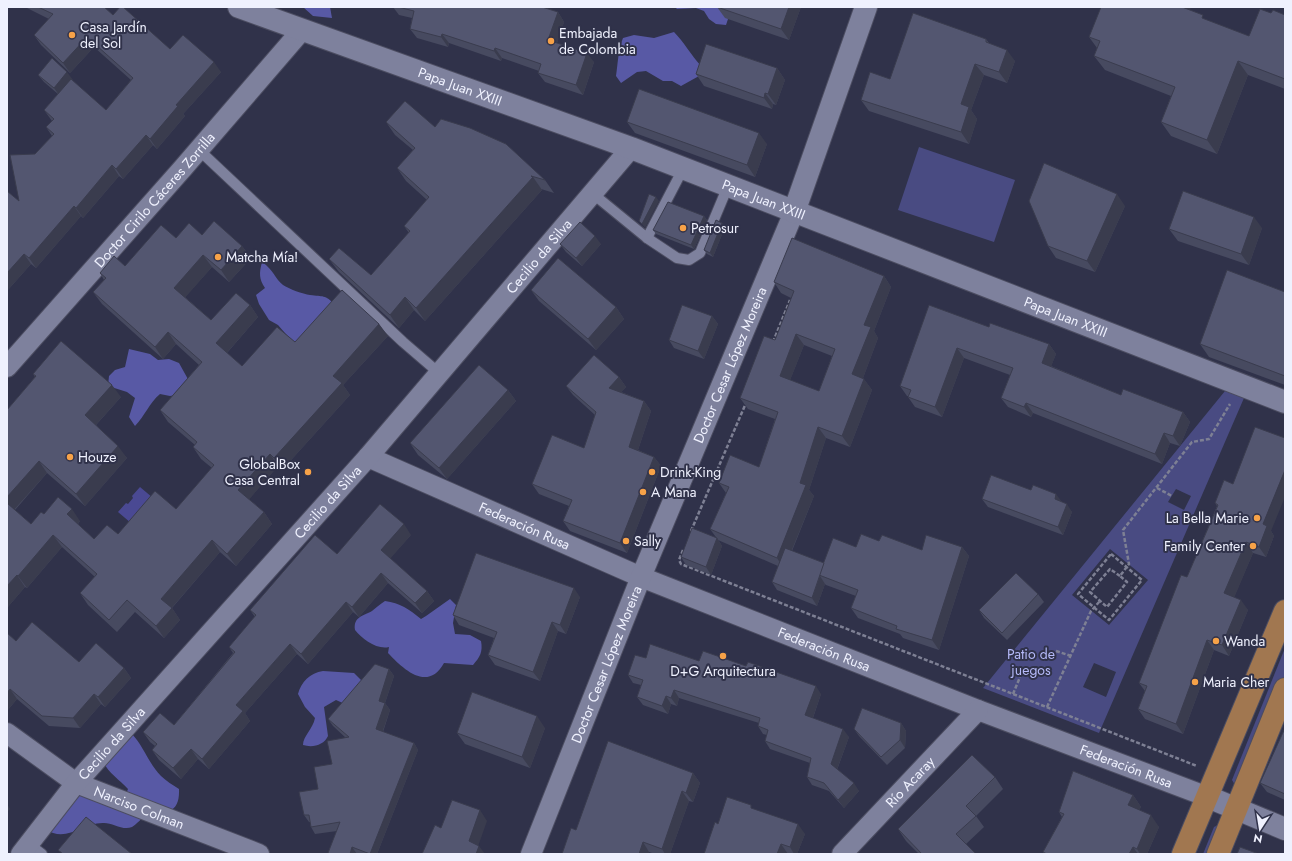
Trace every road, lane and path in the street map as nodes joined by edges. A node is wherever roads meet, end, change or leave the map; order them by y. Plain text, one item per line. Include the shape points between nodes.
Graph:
1 (239, 7) edge
2 (866, 7) edge
3 (302, 30) junction
4 (631, 148) junction
5 (199, 150) junction
6 (683, 169) junction
7 (728, 186) junction
8 (592, 193) junction
9 (794, 212) junction
10 (647, 238) junction
11 (791, 299) edge
12 (772, 342) edge
13 (7, 367) edge
14 (439, 373) junction
15 (1233, 399) dead end
16 (747, 400) edge
17 (1285, 402) edge
18 (368, 457) junction
19 (1157, 488) junction
20 (1172, 496) dead end
21 (688, 538) edge
22 (685, 546) edge
23 (1127, 567) junction
24 (1120, 576) junction
25 (641, 577) junction
26 (1100, 601) junction
27 (1094, 608) junction
28 (1285, 611) edge
29 (1056, 651) dead end
30 (1071, 656) junction
31 (1020, 677) dead end
32 (1285, 688) edge
33 (1013, 694) junction
34 (1047, 707) junction
35 (978, 710) junction
36 (7, 733) edge
37 (1205, 769) dead end
38 (76, 783) junction
39 (1208, 797) junction
40 (1236, 809) junction
41 (1285, 829) edge
42 (31, 851) edge
43 (259, 854) edge
44 (531, 854) edge
45 (842, 854) edge
46 (1183, 854) edge
47 (1218, 854) edge

1 - 3 street, Papa Juan XXIII
2 - 9 street, Doctor Cesar López Moreira
3 - 4 street, Papa Juan XXIII
3 - 5 street, Doctor Cirilo Cáceres Zorrilla
4 - 6 street, Papa Juan XXIII
4 - 8 street, Cecilio da Silva
5 - 13 street, Doctor Cirilo Cáceres Zorrilla
5 - 14 lane
6 - 7 street, Papa Juan XXIII
6 - 10 lane
7 - 9 street, Papa Juan XXIII
7 - 10 lane via 700,253 689,260 677,258
8 - 10 lane
8 - 14 street, Cecilio da Silva
9 - 17 street, Papa Juan XXIII
9 - 25 street, Doctor Cesar López Moreira
11 - 12 path
14 - 18 street, Cecilio da Silva
15 - 19 path via 1209,439 1192,442
16 - 21 path
18 - 25 street, Federación Rusa
18 - 38 street, Cecilio da Silva
19 - 20 path
19 - 23 path via 1123,530 1129,564
22 - 33 path, Federación Rusa via 679,560 681,564
23 - 24 path
23 - 27 path via 1142,580 1109,620
23 - 27 path via 1111,554 1082,588 1078,594
24 - 26 path via 1127,582 1108,606
24 - 26 path via 1110,569 1090,592
25 - 35 street, Federación Rusa
25 - 44 street, Doctor Cesar López Moreira
26 - 27 path
27 - 30 path
28 - 39 main road
29 - 30 path
30 - 34 path
31 - 33 path
32 - 40 main road
33 - 34 path, Federación Rusa
34 - 37 path, Federación Rusa
35 - 39 street, Federación Rusa
35 - 45 street, Río Acaray
36 - 38 street, Narciso Colman
38 - 42 street, Cecilio da Silva
38 - 43 street, Narciso Colman
39 - 40 street, Federación Rusa
39 - 46 main road
40 - 41 street, Federación Rusa
40 - 47 main road

